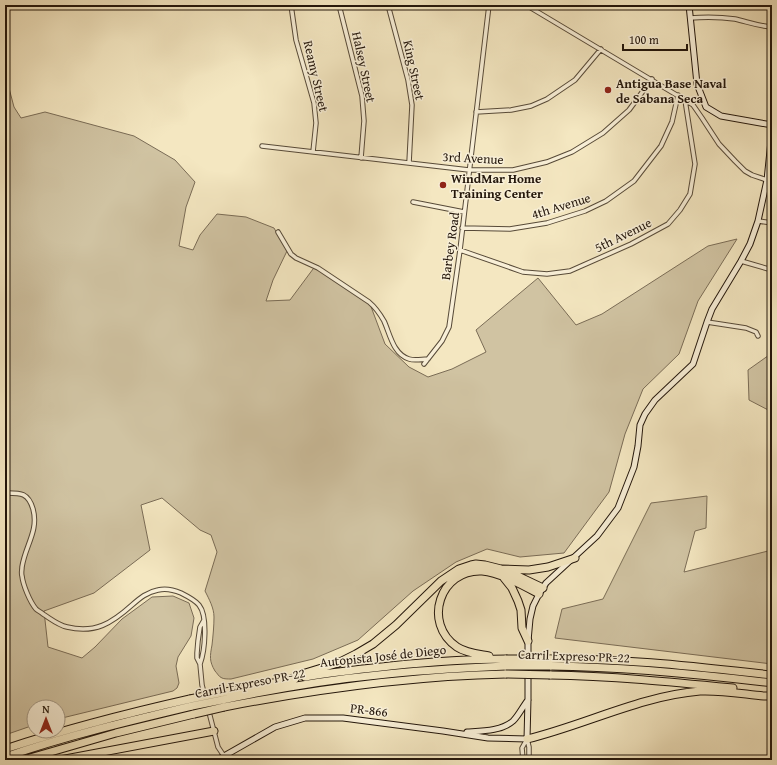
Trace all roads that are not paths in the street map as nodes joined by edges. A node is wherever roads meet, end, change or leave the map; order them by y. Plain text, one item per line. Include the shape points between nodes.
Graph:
1 (291, 5) edge
2 (339, 5) edge
3 (388, 5) edge
4 (489, 5) edge
5 (526, 5) edge
6 (689, 5) edge
7 (707, 5) edge
8 (741, 7) dead end
9 (690, 18) junction
10 (772, 27) edge
11 (601, 50) junction
12 (652, 80) junction
13 (678, 95) junction
14 (686, 100) junction
15 (476, 112) junction
16 (772, 125) edge
17 (772, 130) edge
18 (262, 146) dead end
19 (313, 152) junction
20 (361, 158) junction
21 (409, 163) junction
22 (469, 170) junction
23 (767, 180) junction
24 (413, 202) dead end
25 (464, 212) junction
26 (758, 221) junction
27 (772, 223) edge
28 (462, 228) junction
29 (278, 232) dead end
30 (460, 250) junction
31 (741, 261) junction
32 (772, 270) edge
33 (707, 322) junction
34 (758, 336) dead end
35 (428, 358) junction
36 (424, 364) dead end
37 (5, 493) edge
38 (575, 558) junction
39 (501, 569) junction
40 (503, 576) junction
41 (541, 591) junction
42 (204, 620) junction
43 (528, 641) junction
44 (504, 661) junction
45 (550, 662) junction
46 (200, 664) junction
47 (673, 673) junction
48 (772, 675) edge
49 (291, 679) junction
50 (772, 683) edge
51 (772, 686) edge
52 (772, 693) edge
53 (221, 696) junction
54 (772, 696) edge
55 (528, 699) junction
56 (214, 731) junction
57 (459, 733) junction
58 (527, 739) junction
59 (5, 749) edge
60 (5, 756) edge
61 (224, 756) junction
62 (23, 760) edge
63 (60, 760) edge
64 (217, 760) edge
65 (523, 760) edge
66 (529, 760) edge

1 - 19 street, Reamy Street via 296,40 314,104 316,123
2 - 20 street, Halsey Street via 362,96 364,121
3 - 21 street, King Street via 412,105
4 - 15 street, Barbey Road
5 - 11 street
6 - 9 street
7 - 8 street
9 - 10 street via 735,19
9 - 16 street via 697,84 706,107 721,116
11 - 12 street
11 - 15 street via 575,80 547,99 531,106 511,110
12 - 13 street
12 - 22 street, 3rd Avenue via 629,110 604,133 572,152 547,162 513,170
13 - 14 street
13 - 28 street, 4th Avenue via 672,122 661,146 634,181 606,201 585,211 547,223 510,229
14 - 23 street via 719,144 745,171
14 - 30 street, 5th Avenue via 695,164 690,194 668,224 631,244 570,271 547,274 524,272
15 - 22 street, Barbey Road
17 - 23 street
18 - 19 street, 3rd Avenue
19 - 20 street, 3rd Avenue
20 - 21 street, 3rd Avenue
21 - 22 street, 3rd Avenue
22 - 25 street, Barbey Road
23 - 26 street
24 - 25 street
25 - 28 street, Barbey Road
26 - 27 street
26 - 31 street
28 - 30 street, Barbey Road
29 - 35 street via 296,258 318,268 369,302 401,354 409,359
30 - 35 street, Barbey Road via 449,327 442,341
31 - 32 street
31 - 33 street
33 - 34 street via 746,328 756,332
33 - 38 street via 693,364 654,400 645,414 640,425 634,467 618,508 597,536
35 - 36 street, Barbey Road
37 - 42 street via 20,494 29,499 35,521 23,560 21,576 36,609 60,625 82,629 106,625 147,593 160,589 174,590 186,595 199,605
38 - 39 highway via 538,569
38 - 41 street via 546,583
39 - 41 highway
39 - 49 highway via 476,564 459,569 440,581 373,644 338,663
40 - 41 highway
40 - 43 highway via 518,601 522,628
40 - 44 highway via 481,571 464,574 448,585 438,607 444,631 456,646 469,653
41 - 43 street via 533,606
42 - 46 street
42 - 46 street via 198,641 197,658
43 - 55 street
44 - 45 highway, Autopista José de Diego, bridge
44 - 49 highway, Autopista José de Diego via 404,664
44 - 53 highway, Carril Expreso PR-22 via 379,674
45 - 47 highway, Carril Expreso PR-22
45 - 48 highway, Autopista José de Diego via 584,659 637,661
46 - 56 street via 202,685
47 - 50 highway, Carril Expreso PR-22
47 - 51 highway, Carril Expreso PR-22
49 - 53 highway, Autopista José de Diego
52 - 62 highway, Autopista José de Diego, bridge via 645,679 550,674 399,680 224,707 116,732
53 - 59 highway, Autopista José de Diego, bridge via 190,699 129,713
53 - 60 highway, Carril Expreso PR-22, bridge
54 - 58 highway via 709,691 680,694 639,703
55 - 57 street via 512,721 503,727
55 - 58 street
56 - 61 street via 218,747
56 - 63 highway
57 - 58 street, PR-866 / PR-866 via 488,738
57 - 61 street, PR-866 / PR-866 via 343,718 305,718 275,727
58 - 65 street via 522,748
58 - 66 street
61 - 64 street, PR-866 / PR-866

